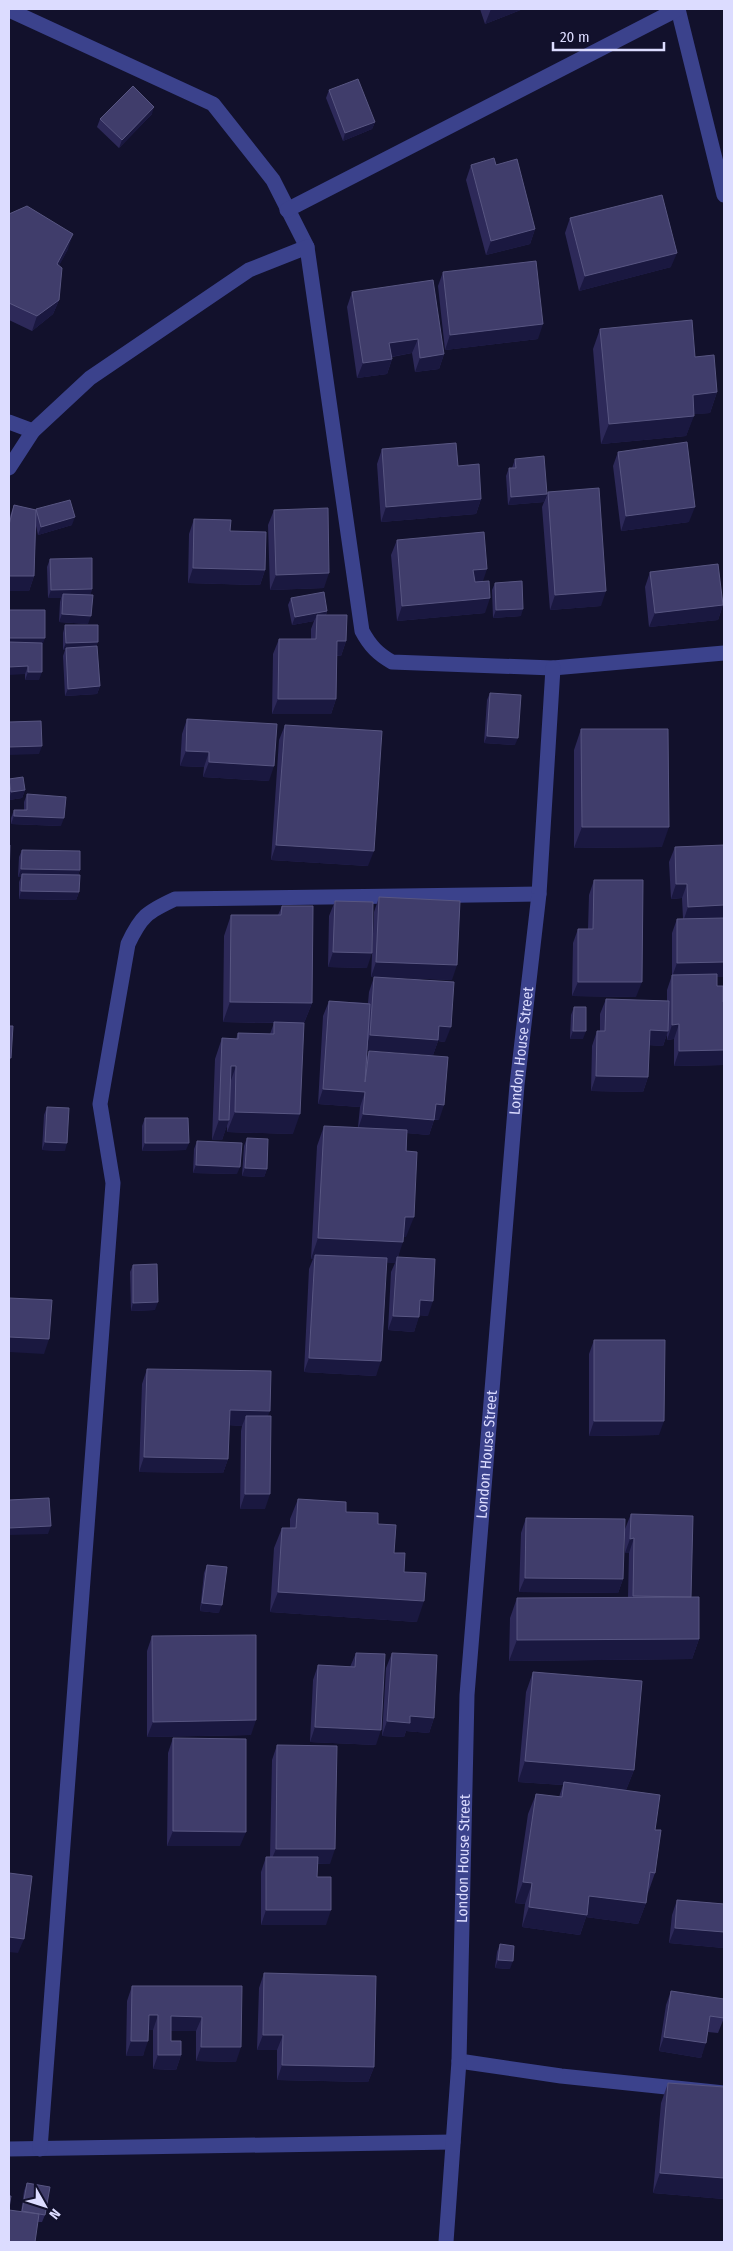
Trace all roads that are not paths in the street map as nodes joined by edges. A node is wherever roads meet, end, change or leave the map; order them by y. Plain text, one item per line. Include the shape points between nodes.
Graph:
1 (678, 9) edge
2 (9, 10) edge
3 (724, 195) edge
4 (287, 210) junction
5 (307, 247) junction
6 (9, 422) edge
7 (33, 430) junction
8 (9, 468) edge
9 (724, 653) edge
10 (553, 668) junction
11 (539, 894) junction
12 (459, 2061) junction
13 (724, 2093) edge
14 (453, 2142) junction
15 (9, 2149) edge
16 (40, 2149) junction
17 (446, 2242) edge

1 - 3 street
1 - 4 street
2 - 4 street via 213,104 273,180
4 - 5 street
5 - 7 street via 249,270 90,378
5 - 10 street via 362,632 369,644 392,662
6 - 7 street
7 - 8 street
9 - 10 street
10 - 11 street, London House Street
11 - 12 street, London House Street via 517,1085 467,1695
11 - 16 street via 175,900 150,911 128,944 100,1104 113,1183
12 - 13 street via 561,2076
12 - 14 street, London House Street
14 - 16 street
14 - 17 street, London House Street
15 - 16 street

